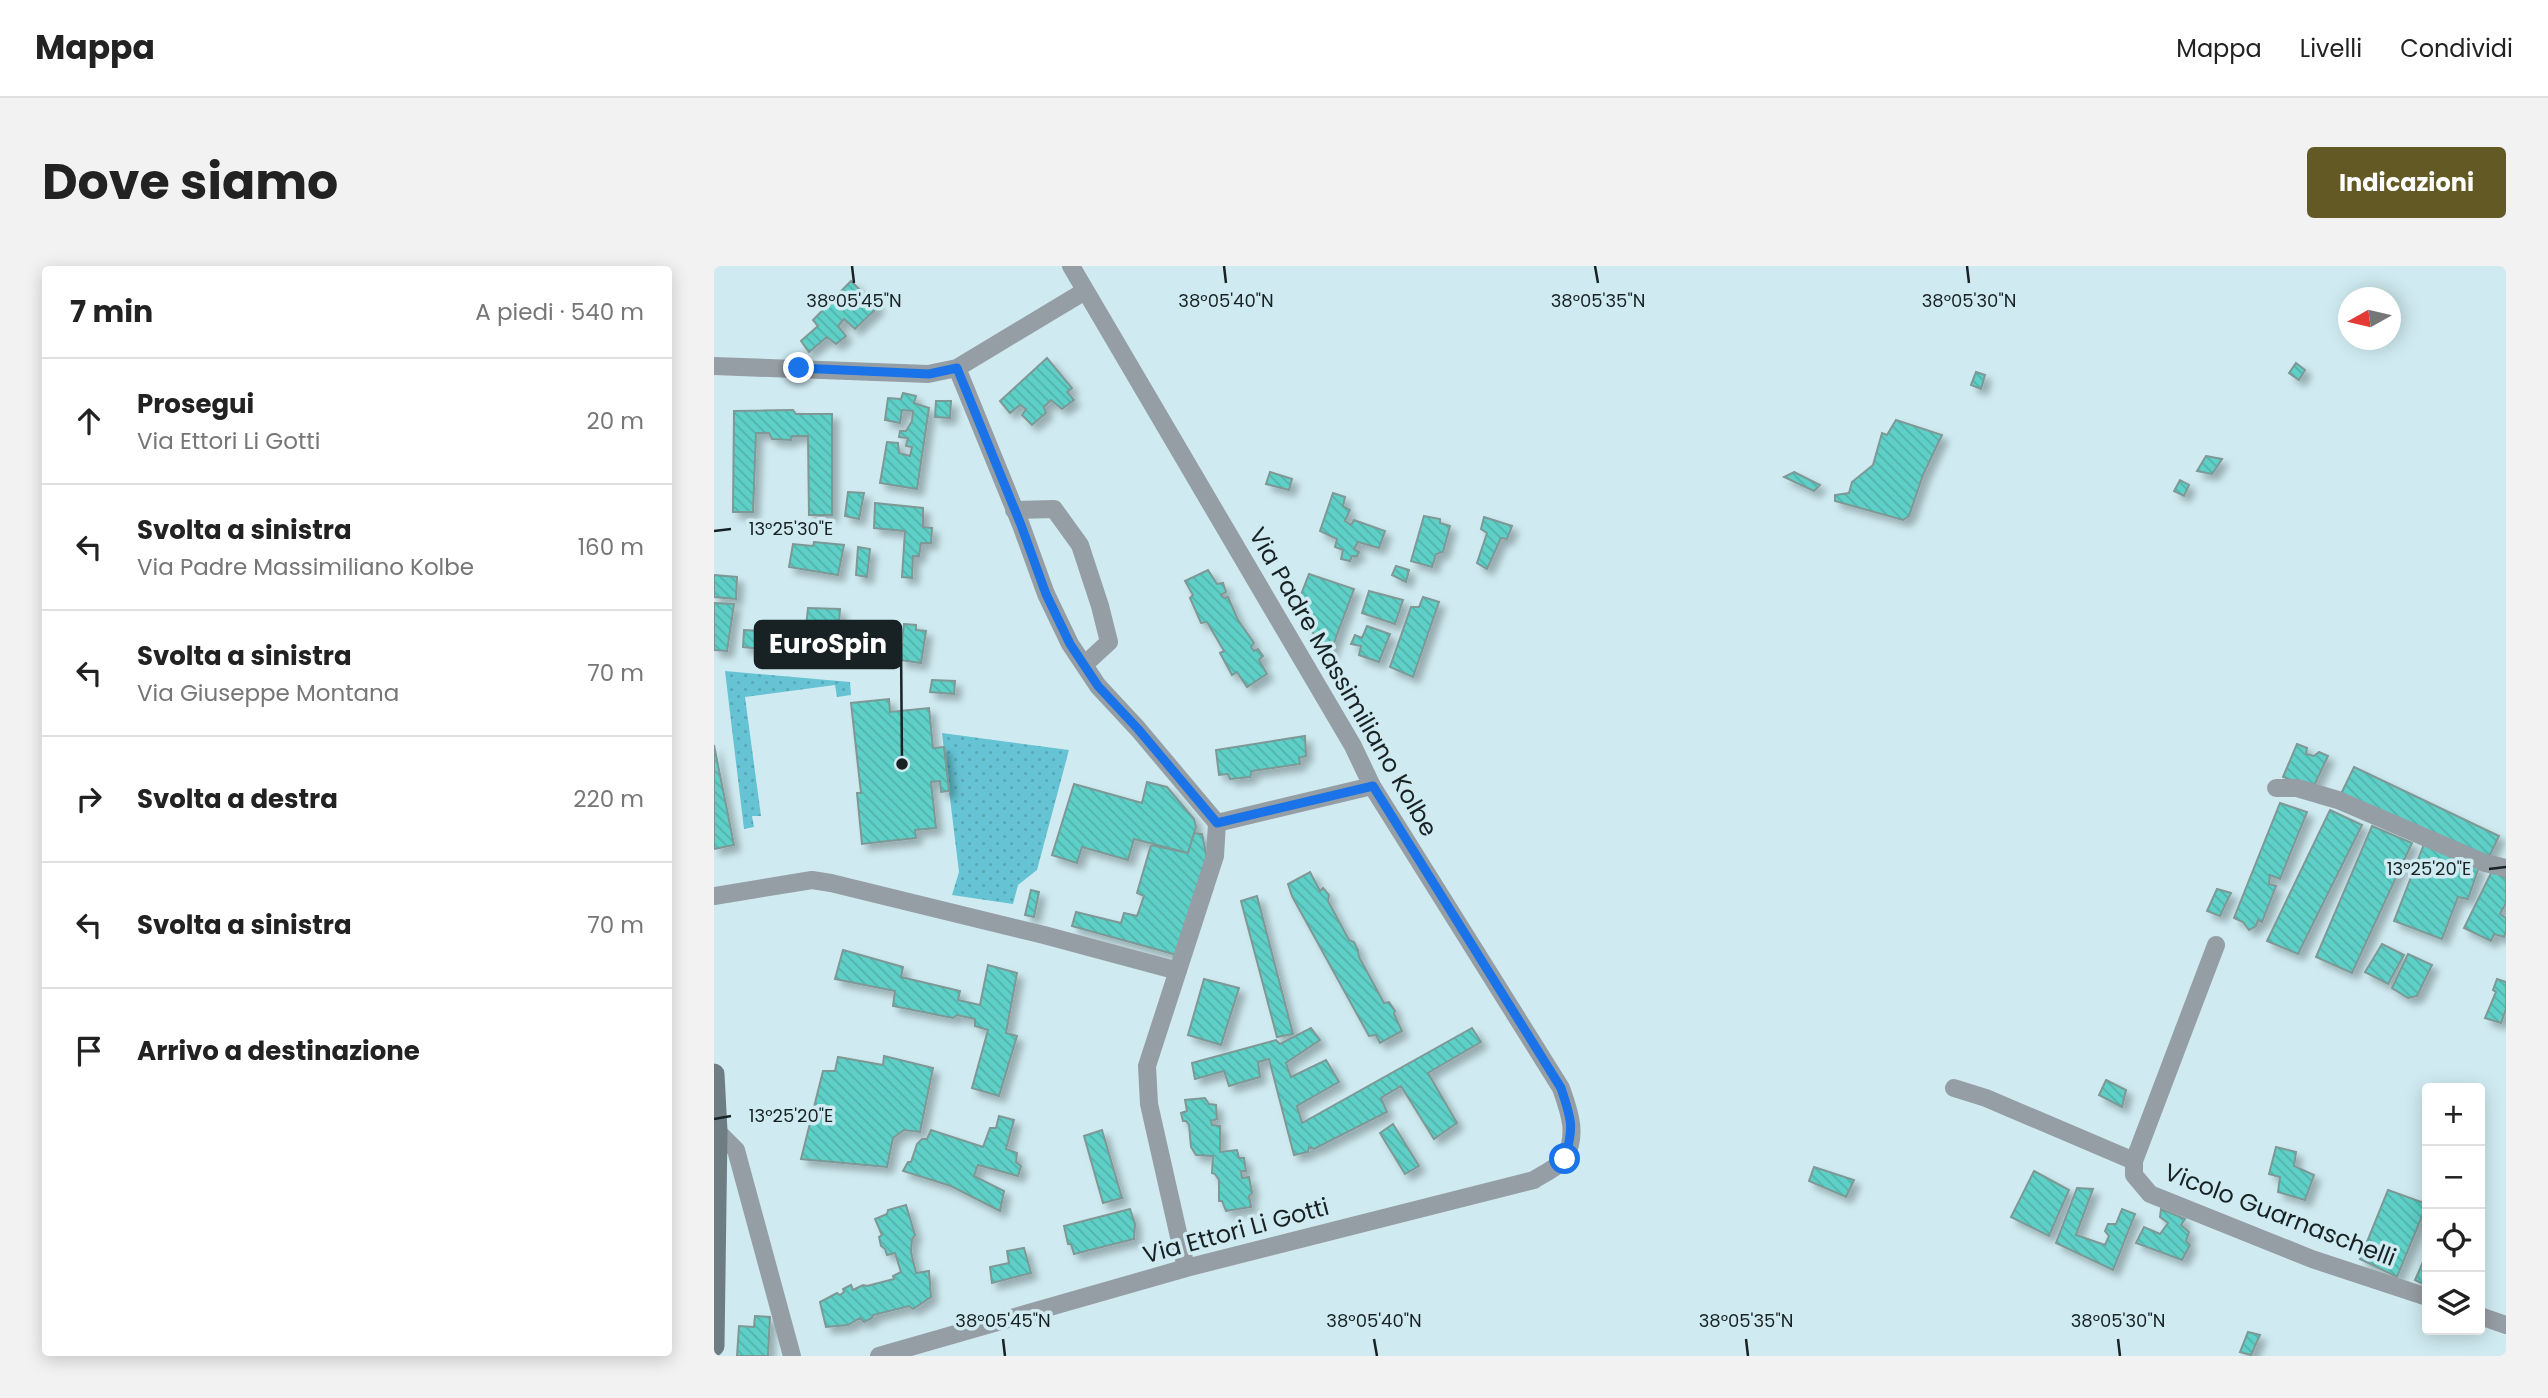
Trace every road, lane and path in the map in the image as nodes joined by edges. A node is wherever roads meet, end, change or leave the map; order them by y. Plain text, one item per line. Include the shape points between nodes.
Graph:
1 (1071, 266) edge
2 (1085, 291) junction
3 (714, 366) edge
4 (957, 368) junction
5 (1014, 510) junction
6 (1084, 665) junction
7 (1373, 786) junction
8 (2276, 788) dead end
9 (1217, 823) junction
10 (2506, 868) edge
11 (714, 896) edge
12 (2216, 945) dead end
13 (1178, 971) junction
14 (714, 1074) edge
15 (1954, 1088) dead end
16 (1573, 1122) joint
17 (717, 1131) junction
18 (2134, 1161) junction
19 (1186, 1268) junction
20 (2422, 1295) edge
21 (2485, 1318) edge
22 (2506, 1325) edge
23 (714, 1346) edge
24 (792, 1356) edge
25 (878, 1356) edge

1 - 2 street, Via Padre Massimiliano Kolbe
2 - 4 street
2 - 7 street, Via Padre Massimiliano Kolbe
3 - 4 street via 929,374
4 - 5 street
5 - 6 street via 1046,594
5 - 6 street via 1054,509 1080,545 1109,642
6 - 9 street
7 - 9 street
7 - 16 street, Via Padre Massimiliano Kolbe via 1561,1088
8 - 10 street via 2297,788 2338,800
9 - 13 street via 1215,856
11 - 13 street via 812,880 831,883
12 - 18 street
13 - 19 street via 1147,1066 1149,1104
14 - 17 main road
15 - 18 street
16 - 19 street, Via Ettori Li Gotti via 1565,1159 1534,1180
17 - 23 main road
17 - 24 street via 736,1150
18 - 20 street, Vicolo Guarnaschelli via 2134,1175 2150,1194 2312,1259
19 - 25 street, Via Ettori Li Gotti
21 - 22 street

